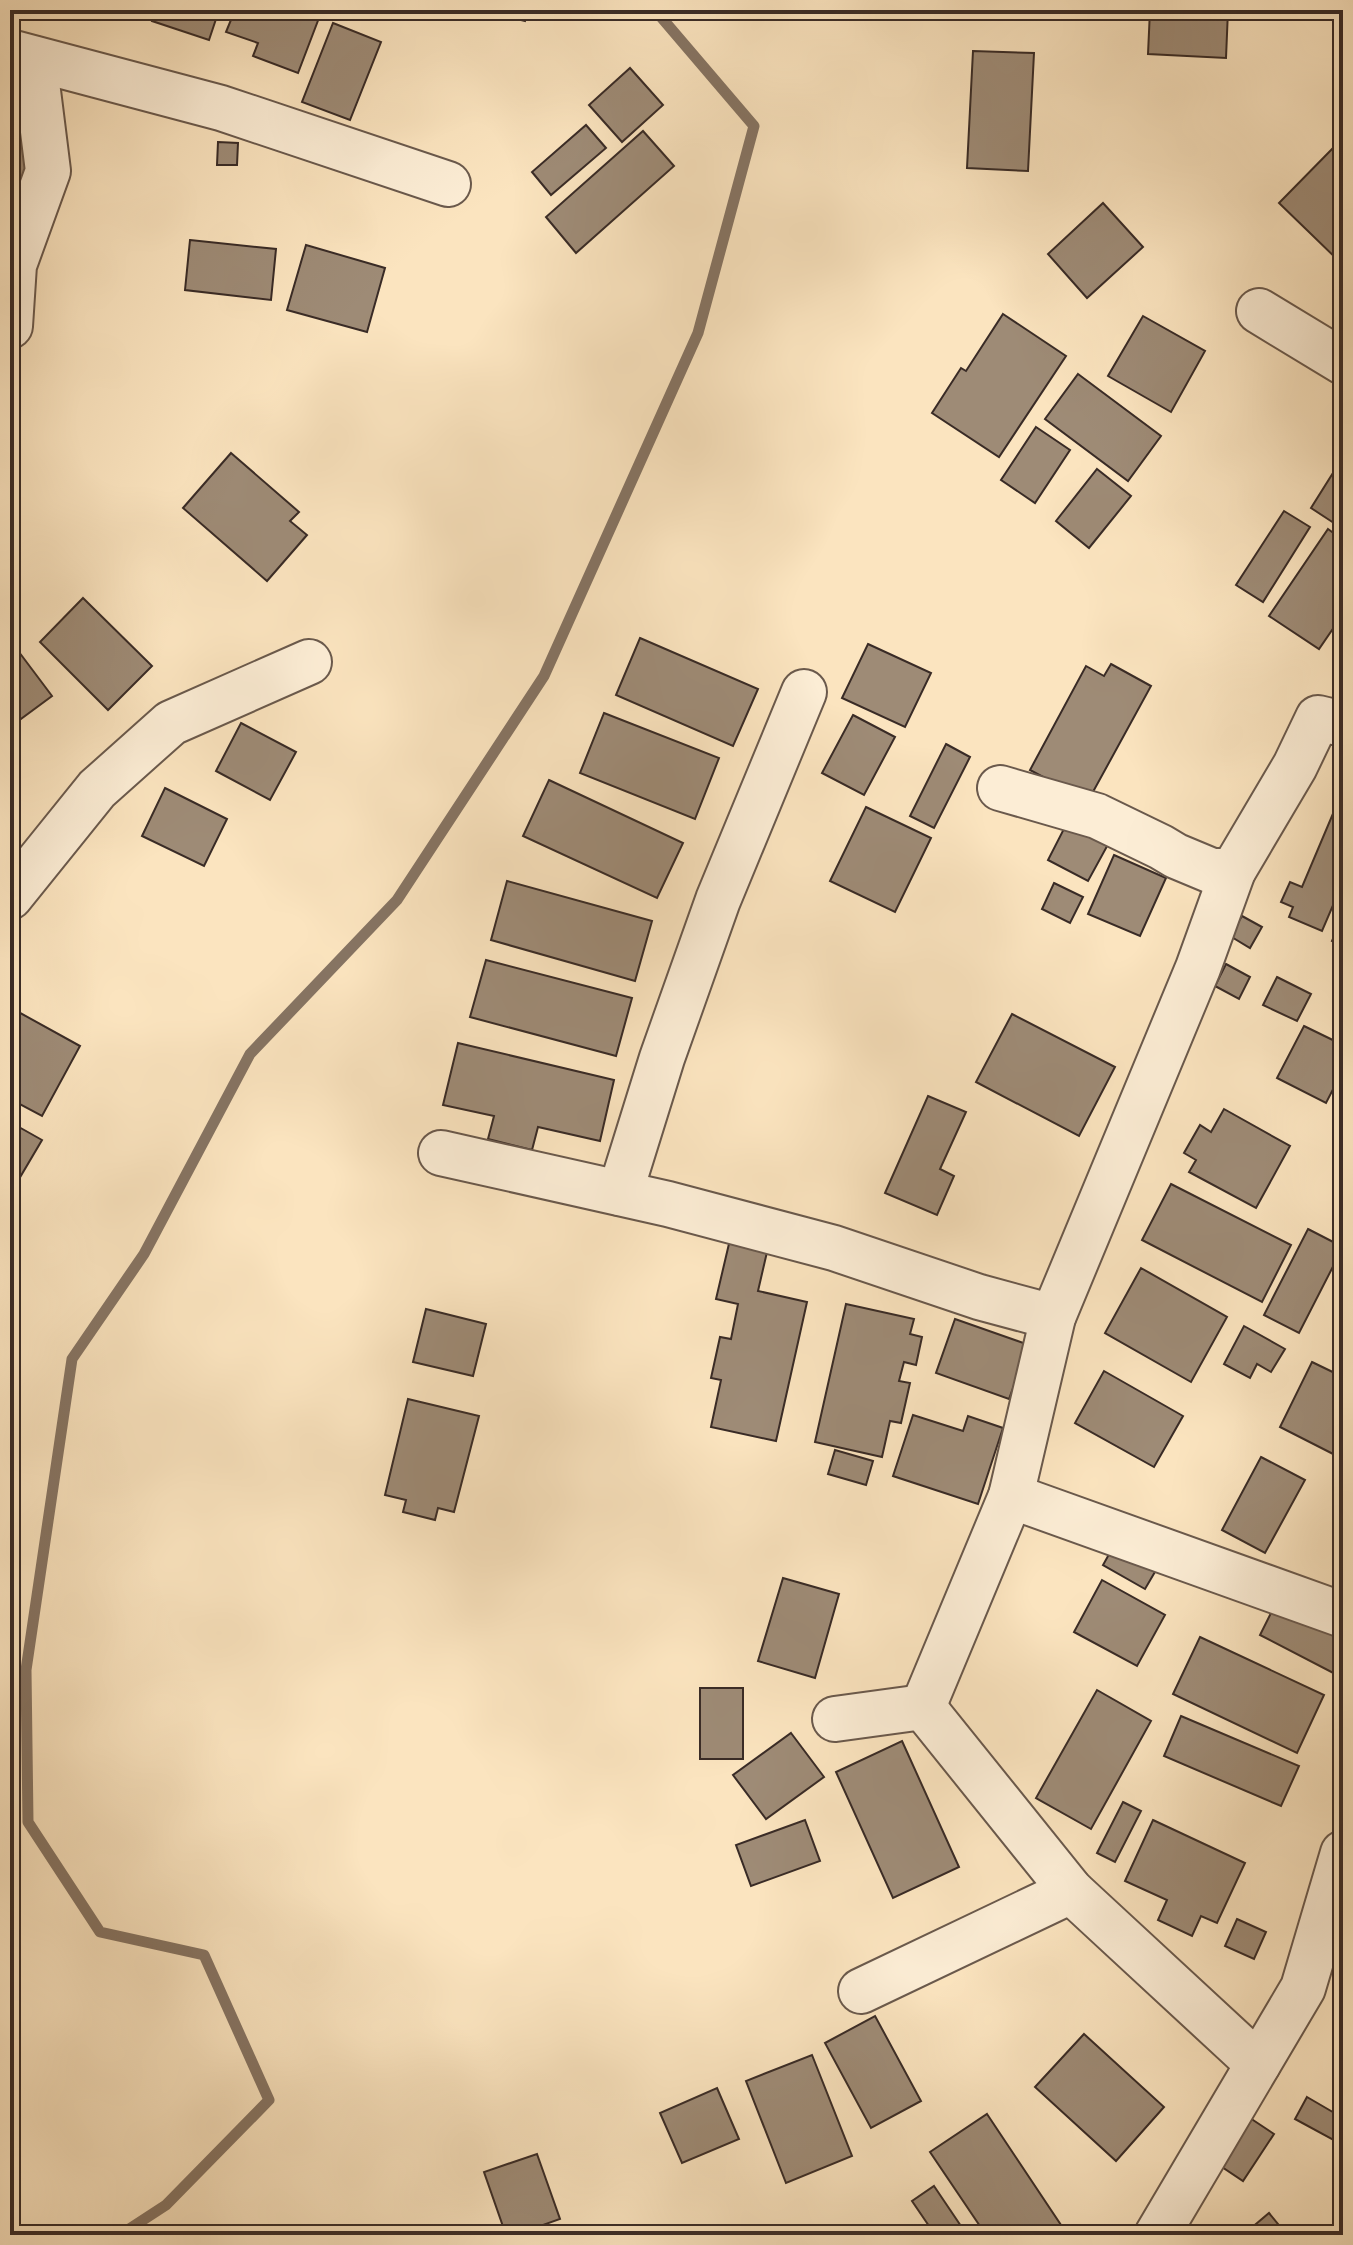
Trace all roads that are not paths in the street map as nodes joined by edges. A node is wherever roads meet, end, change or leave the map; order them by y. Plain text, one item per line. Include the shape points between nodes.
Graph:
1 (22, 56) edge
2 (448, 184) dead end
3 (1259, 311) dead end
4 (10, 326) edge
5 (1343, 362) edge
6 (309, 662) dead end
7 (804, 692) dead end
8 (1343, 724) edge
9 (1000, 788) dead end
10 (1233, 871) junction
11 (10, 897) edge
12 (441, 1153) dead end
13 (620, 1193) junction
14 (1053, 1317) junction
15 (1011, 1496) junction
16 (1343, 1615) edge
17 (923, 1707) junction
18 (835, 1719) dead end
19 (1343, 1853) edge
20 (1071, 1891) junction
21 (861, 1991) dead end
22 (1258, 2064) junction
23 (1157, 2235) edge

1 - 2 street via 221,108
1 - 4 street via 48,171 14,265
3 - 5 street
6 - 11 street via 171,723 97,789
7 - 13 street via 718,900
8 - 10 street via 1318,718
9 - 10 street via 1097,816 1212,871
10 - 14 street
12 - 13 street
13 - 14 street via 834,1248
14 - 15 street
15 - 16 street
15 - 17 street
17 - 18 street
17 - 20 street
19 - 22 street via 1303,1988
20 - 21 street
20 - 22 street
22 - 23 street

